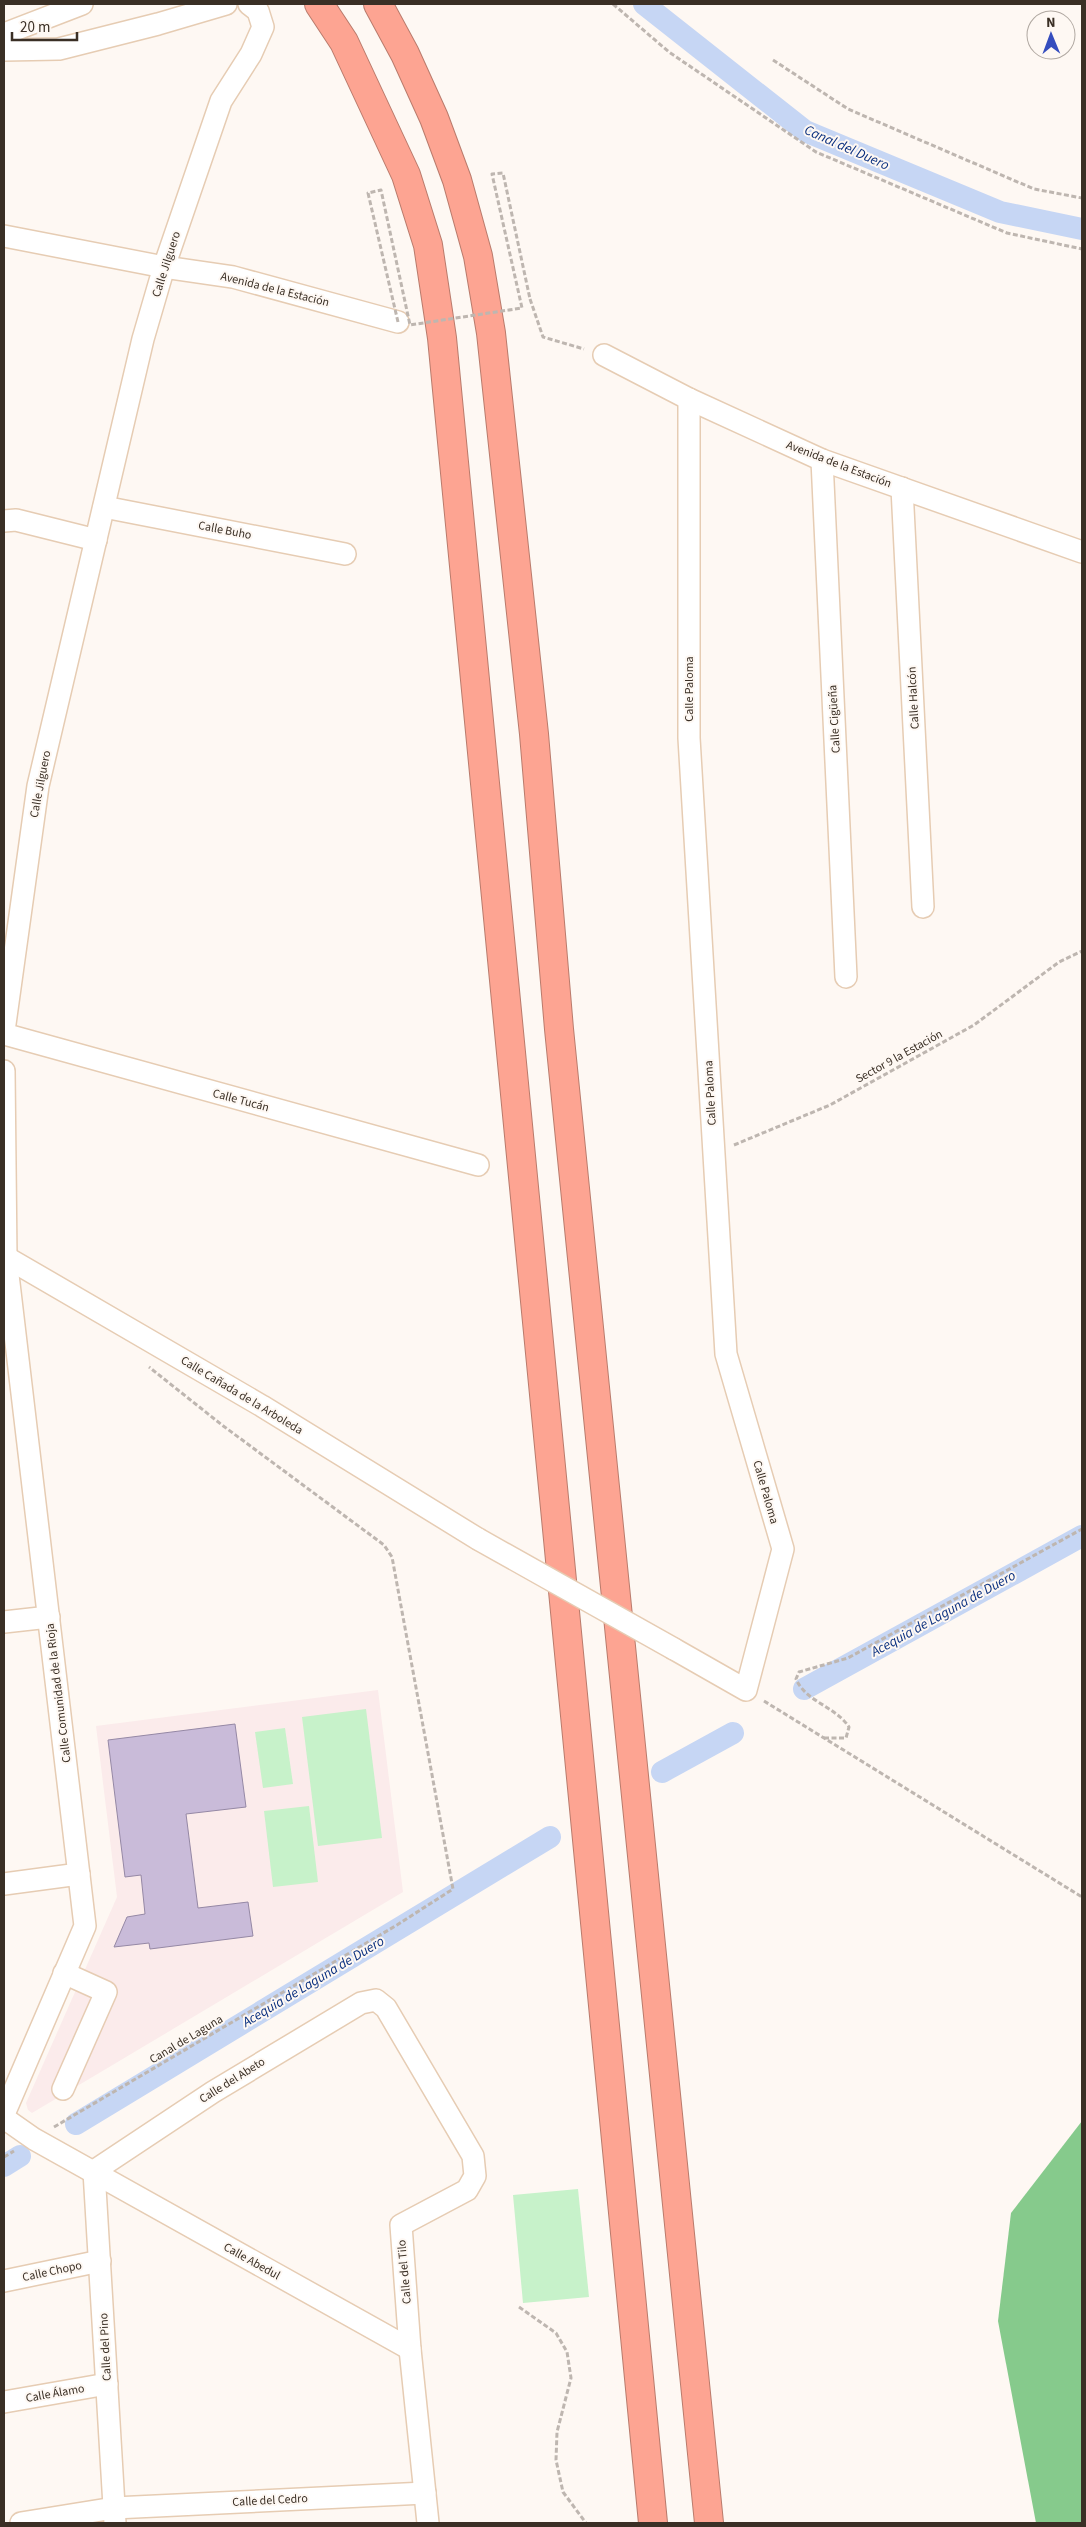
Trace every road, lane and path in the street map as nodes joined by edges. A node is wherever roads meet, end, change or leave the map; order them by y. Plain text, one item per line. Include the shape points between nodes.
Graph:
1 (82, 4) edge
2 (226, 4) edge
3 (249, 4) edge
4 (319, 4) edge
5 (378, 4) edge
6 (613, 4) edge
7 (4, 34) edge
8 (4, 50) edge
9 (773, 60) dead end
10 (1082, 198) edge
11 (4, 236) edge
12 (1082, 249) edge
13 (164, 267) junction
14 (398, 322) joint
15 (604, 355) joint
16 (689, 399) junction
17 (822, 460) junction
18 (902, 488) junction
19 (104, 507) junction
20 (4, 521) edge
21 (96, 540) junction
22 (1082, 552) edge
23 (345, 554) dead end
24 (923, 907) dead end
25 (1082, 951) edge
26 (846, 977) dead end
27 (4, 1032) edge
28 (4, 1071) edge
29 (714, 1158) junction
30 (478, 1165) dead end
31 (5, 1257) edge
32 (141, 1361) dead end
33 (11, 1368) edge
34 (1082, 1529) edge
35 (49, 1617) junction
36 (4, 1622) edge
37 (746, 1690) junction
38 (824, 1738) junction
39 (79, 1874) junction
40 (4, 1884) edge
41 (1082, 1897) edge
42 (64, 1973) junction
43 (376, 2000) joint
44 (63, 2088) dead end
45 (4, 2114) edge
46 (4, 2118) edge
47 (34, 2139) junction
48 (4, 2157) edge
49 (94, 2170) junction
50 (100, 2260) junction
51 (4, 2281) edge
52 (519, 2307) dead end
53 (410, 2349) junction
54 (107, 2384) junction
55 (4, 2402) edge
56 (425, 2493) junction
57 (114, 2516) edge
58 (22, 2523) edge
59 (428, 2523) edge
60 (586, 2523) edge
61 (653, 2523) edge
62 (709, 2523) edge

1 - 7 street
2 - 8 street via 59,49
3 - 13 street, Calle Jilguero via 258,11 263,27 251,54 221,101
4 - 61 highway via 344,42 406,175 428,245 442,338
5 - 62 highway via 427,102 457,180 478,256 491,333 534,734 567,1117
6 - 12 path via 669,52 816,152 1007,233
9 - 10 path via 848,109 1034,188
11 - 13 street, Avenida de la Estación
13 - 14 street, Avenida de la Estación via 233,277
13 - 19 street, Calle Jilguero via 143,339
14 - 15 path, bridge via 368,192 380,190 410,325 522,308 492,174 503,173 530,299 543,337
15 - 16 street, Avenida de la Estación
16 - 17 street, Avenida de la Estación
16 - 29 street, Calle Paloma via 689,738
17 - 18 street, Avenida de la Estación
17 - 26 street, Calle Cigüeña
18 - 22 street, Avenida de la Estación
18 - 24 street, Calle Halcón
19 - 21 street, Calle Jilguero
19 - 23 street, Calle Buho
20 - 21 street via 16,520
21 - 27 street, Calle Jilguero via 38,786
25 - 29 path, Sector 9 la Estación via 1058,962 974,1025 830,1105 728,1148
27 - 30 street, Calle Tucán
28 - 31 street
29 - 37 street, Calle Paloma via 726,1354 783,1549
31 - 33 street, Calle Comunidad de la Rioja
31 - 37 street, Calle Cañada de la Arboleda, bridge via 262,1406 478,1539
32 - 47 path, Canal de Laguna via 384,1545 392,1557 453,1889
33 - 35 street, Calle Comunidad de la Rioja
34 - 38 path via 848,1658 799,1672 796,1679 799,1688 844,1719 849,1727 846,1738
35 - 36 street
35 - 39 street, Calle Comunidad de la Rioja
37 - 38 path
38 - 41 path
39 - 40 street
39 - 42 street, Calle Comunidad de la Rioja via 85,1926
42 - 44 street via 106,1992
42 - 45 street, Calle Comunidad de la Rioja
43 - 49 street, Calle del Abeto via 361,2003 229,2082
43 - 53 street, Calle del Tilo via 386,2008 473,2156 475,2176 467,2190 400,2225
46 - 47 street, Calle Abedul
47 - 48 path, Canal de Laguna
47 - 49 street, Calle Abedul
49 - 50 street, Calle del Pino
49 - 53 street, Calle Abedul
50 - 51 street, Calle Chopo
50 - 54 street, Calle del Pino
52 - 60 path via 556,2333 567,2352 571,2378 557,2432 556,2460 563,2492
53 - 56 street, Calle del Tilo
54 - 55 street, Calle Álamo
54 - 57 street, Calle del Pino
56 - 57 street, Calle del Cedro
56 - 59 street, Calle del Tilo
57 - 58 street, Calle del Cedro

